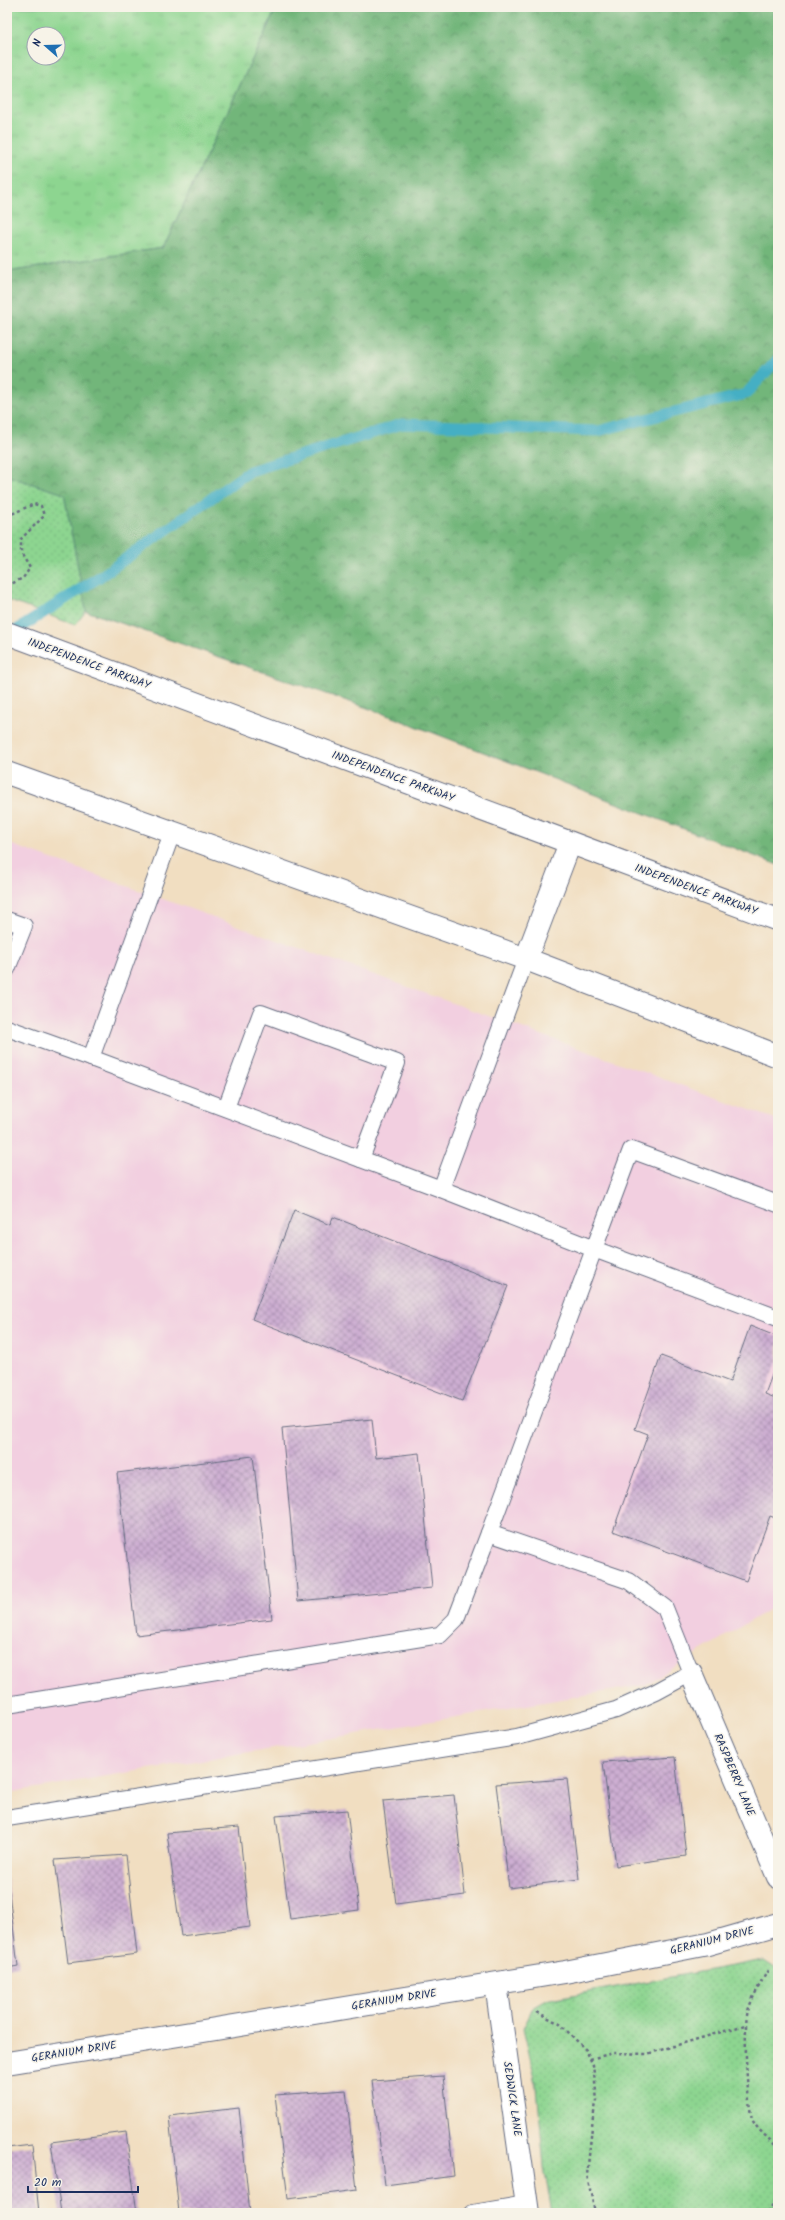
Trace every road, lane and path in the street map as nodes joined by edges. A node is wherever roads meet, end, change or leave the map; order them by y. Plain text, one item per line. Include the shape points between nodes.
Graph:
1 (7, 516) edge
2 (7, 586) edge
3 (7, 633) edge
4 (7, 773) edge
5 (172, 833) junction
6 (570, 843) junction
7 (7, 920) edge
8 (778, 920) edge
9 (526, 959) junction
10 (7, 969) edge
11 (7, 1028) edge
12 (778, 1056) edge
13 (91, 1058) junction
14 (226, 1108) junction
15 (361, 1159) junction
16 (441, 1189) junction
17 (778, 1204) edge
18 (594, 1249) junction
19 (778, 1318) edge
20 (489, 1533) junction
21 (690, 1673) junction
22 (7, 1705) edge
23 (7, 1818) edge
24 (778, 1877) edge
25 (778, 1924) edge
26 (768, 1970) dead end
27 (496, 1984) junction
28 (537, 2012) dead end
29 (745, 2025) junction
30 (590, 2059) junction
31 (7, 2063) edge
32 (778, 2148) edge
33 (778, 2187) edge
34 (527, 2209) edge
35 (473, 2213) edge
36 (595, 2213) edge
37 (767, 2213) edge

1 - 2 path via 34,504 41,506 44,516 21,539 21,553 30,568 23,578
3 - 6 main road, INDEPENDENCE PARKWAY
4 - 5 main road
5 - 9 main road
5 - 13 lane
6 - 8 main road, INDEPENDENCE PARKWAY
6 - 9 main road
7 - 10 lane via 24,926
9 - 12 main road
9 - 16 lane
11 - 13 lane
13 - 14 lane
14 - 15 lane
14 - 15 lane via 261,1013 397,1063
15 - 16 lane
16 - 18 lane
17 - 18 lane via 632,1150
18 - 19 lane
18 - 20 lane
20 - 21 lane via 629,1581 665,1608
20 - 22 lane via 456,1619 440,1635
21 - 23 lane via 616,1710 517,1738
21 - 24 main road, RASPBERRY LANE
25 - 27 main road, GERANIUM DRIVE via 708,1944
26 - 29 path via 748,2011
27 - 31 main road, GERANIUM DRIVE
27 - 34 main road, SEDWICK LANE
28 - 30 path via 560,2024 586,2050
29 - 30 path via 647,2054 613,2053
29 - 32 path via 752,2119 757,2128
30 - 36 path via 598,2100 593,2117 587,2175
33 - 37 path via 775,2200
34 - 35 lane

